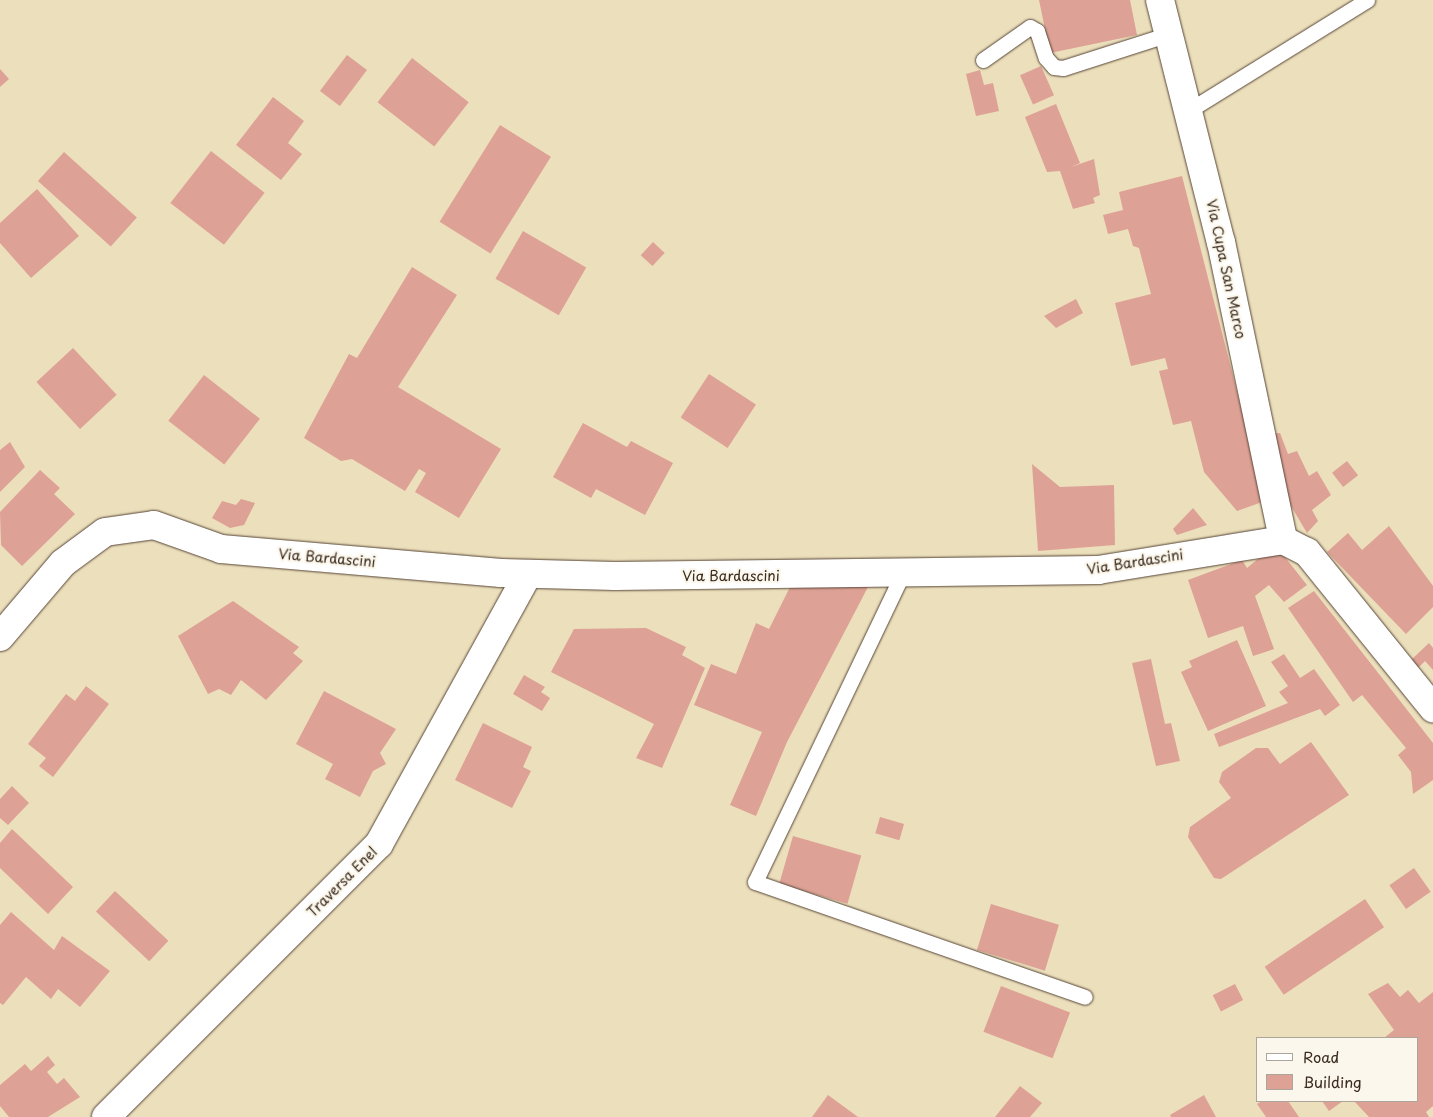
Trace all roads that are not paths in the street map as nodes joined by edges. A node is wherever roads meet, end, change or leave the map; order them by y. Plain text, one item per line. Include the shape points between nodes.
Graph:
1 (1160, 0) edge
2 (1367, 0) edge
3 (1168, 34) junction
4 (983, 60) dead end
5 (1188, 111) junction
6 (1283, 540) junction
7 (528, 574) junction
8 (902, 575) junction
9 (0, 637) edge
10 (1433, 708) edge
11 (1085, 997) dead end
12 (106, 1117) edge

1 - 3 street, Via Cupa San Marco
2 - 5 lane
3 - 4 lane via 1063,68 1054,67 1046,58 1037,31 1030,27
3 - 5 street, Via Cupa San Marco
5 - 6 street, Via Cupa San Marco via 1221,242
6 - 8 street, Via Bardascini via 1098,570
6 - 10 street via 1308,552
7 - 8 street, Via Bardascini
7 - 9 street, Via Bardascini via 221,550 154,524 98,537 63,563
7 - 12 street, Traversa Enel via 379,844
8 - 11 lane via 755,882

